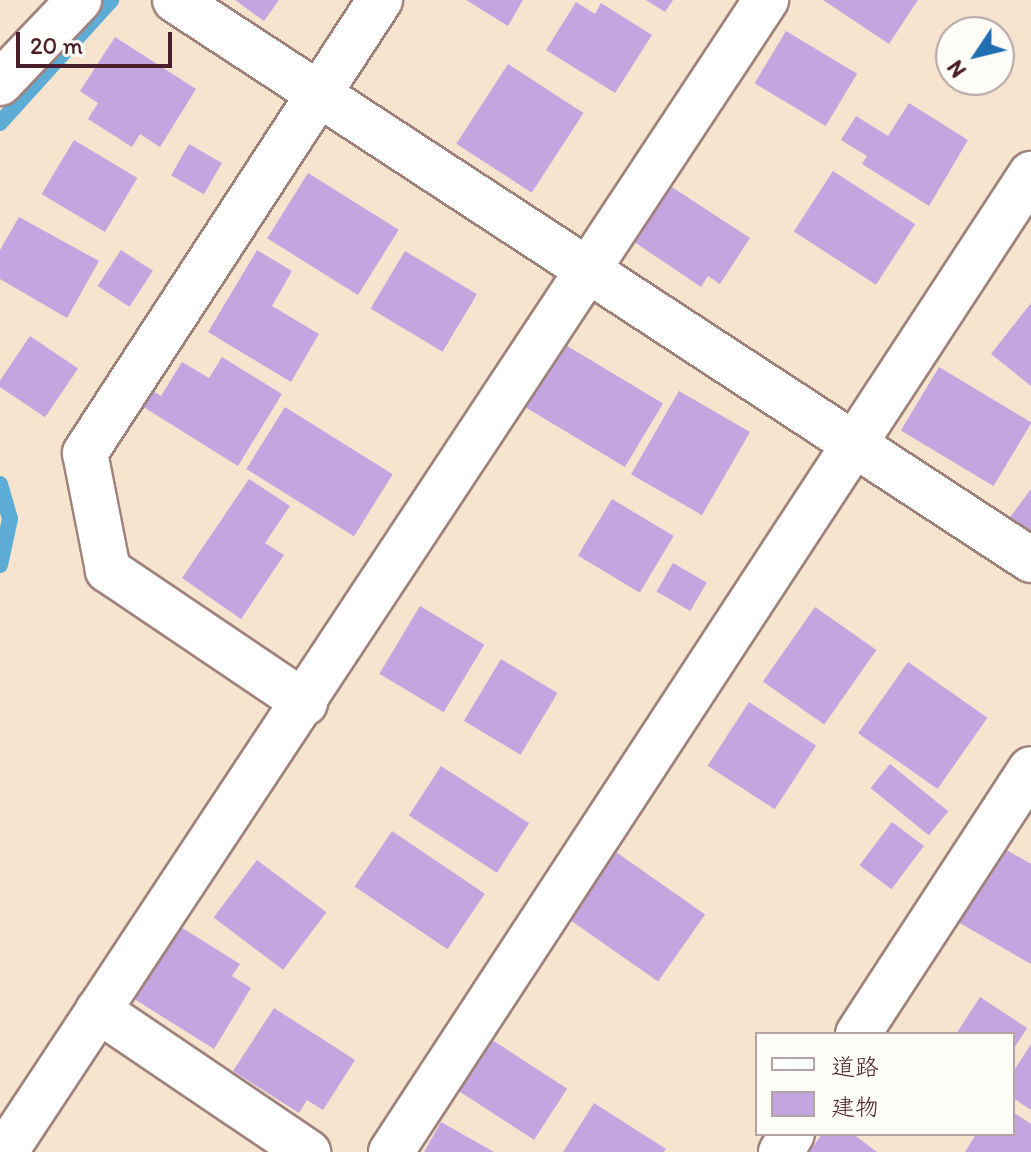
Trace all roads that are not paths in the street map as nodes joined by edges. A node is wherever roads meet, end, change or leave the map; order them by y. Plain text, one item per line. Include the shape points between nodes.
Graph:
1 (79, 0) edge
2 (175, 0) edge
3 (380, 0) edge
4 (766, 0) edge
5 (0, 83) edge
6 (318, 94) junction
7 (1031, 174) edge
8 (589, 272) junction
9 (854, 444) junction
10 (1031, 560) edge
11 (305, 703) junction
12 (1031, 769) edge
13 (98, 1010) junction
14 (859, 1032) edge
15 (5, 1152) edge
16 (308, 1152) edge
17 (391, 1152) edge

1 - 5 street
2 - 6 street
3 - 6 street
4 - 8 street
6 - 8 street
6 - 11 street via 85,453 108,570
7 - 9 street
8 - 9 street
8 - 11 street
9 - 10 street
9 - 17 street
11 - 13 street
12 - 14 street
13 - 15 street
13 - 16 street

